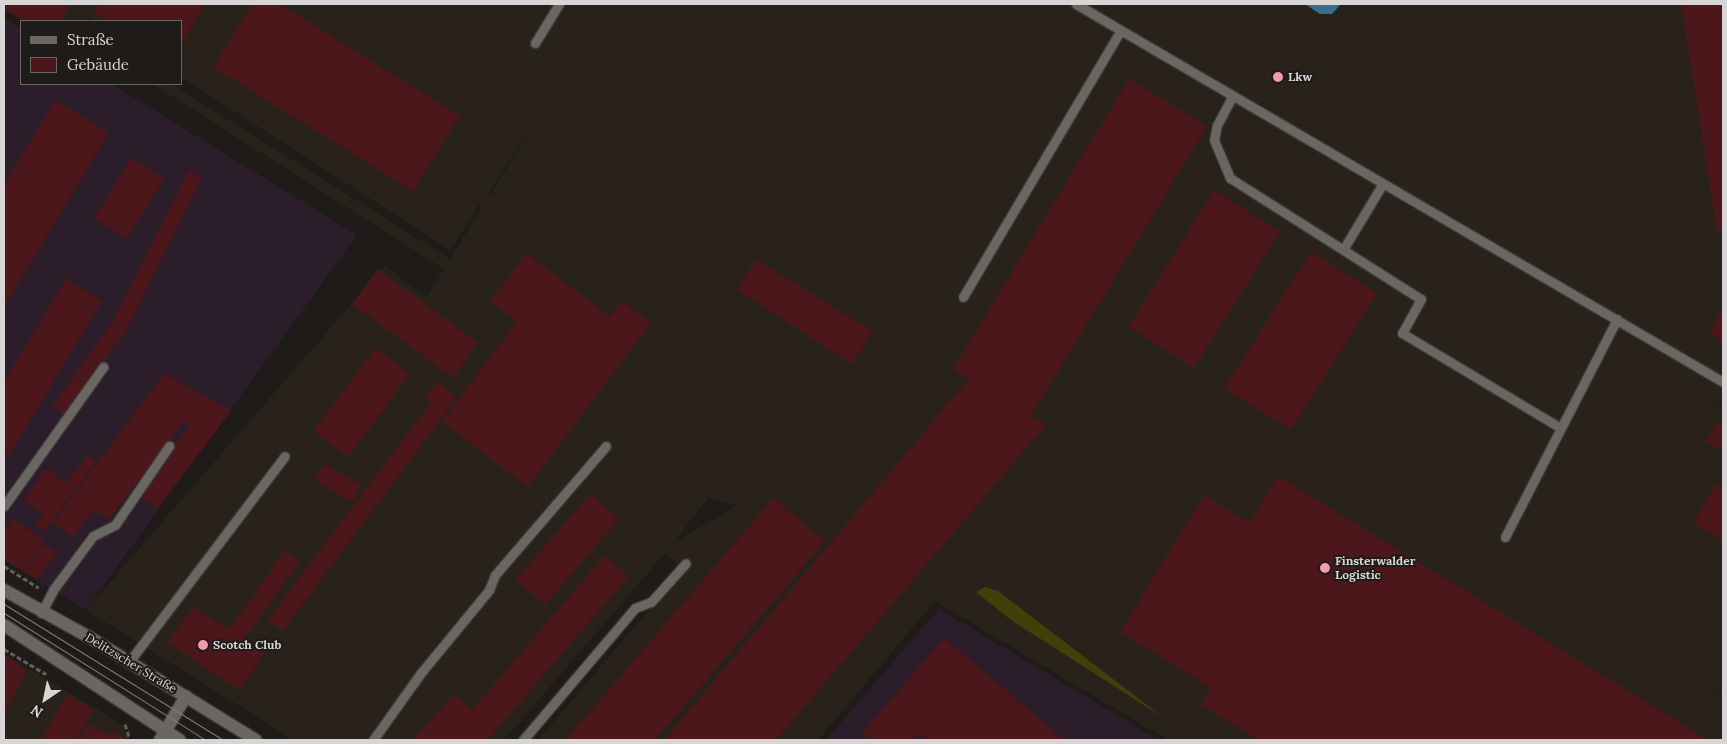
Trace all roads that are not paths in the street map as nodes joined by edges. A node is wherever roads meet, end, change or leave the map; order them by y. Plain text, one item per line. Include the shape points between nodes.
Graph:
1 (559, 4) edge
2 (1076, 4) edge
3 (1120, 31) junction
4 (535, 43) dead end
5 (1232, 97) junction
6 (1382, 185) junction
7 (1344, 248) junction
8 (963, 297) dead end
9 (1616, 319) junction
10 (103, 367) dead end
11 (1723, 382) edge
12 (1561, 428) junction
13 (169, 446) dead end
14 (606, 446) dead end
15 (285, 456) dead end
16 (4, 506) edge
17 (1505, 537) dead end
18 (686, 563) dead end
19 (4, 590) edge
20 (41, 613) junction
21 (4, 625) edge
22 (129, 662) junction
23 (186, 696) junction
24 (163, 736) edge
25 (180, 740) edge
26 (256, 740) edge
27 (373, 740) edge
28 (523, 740) edge

1 - 4 lane
2 - 3 lane
3 - 5 lane
3 - 8 lane
5 - 6 lane
5 - 7 lane via 1217,124 1214,140 1230,178
6 - 7 lane
6 - 9 lane
7 - 12 lane via 1421,299 1402,333
9 - 11 lane
9 - 12 lane
10 - 16 lane
12 - 17 lane
13 - 20 lane via 115,525 93,536 53,590
14 - 27 lane via 495,575 489,590 420,674
15 - 22 lane
18 - 28 lane via 651,602 635,608
19 - 20 main road, Delitzscher Straße
20 - 22 main road, Delitzscher Straße
21 - 24 main road
22 - 23 main road, Delitzscher Straße
23 - 24 main road
23 - 26 main road, Delitzscher Straße
24 - 25 main road

